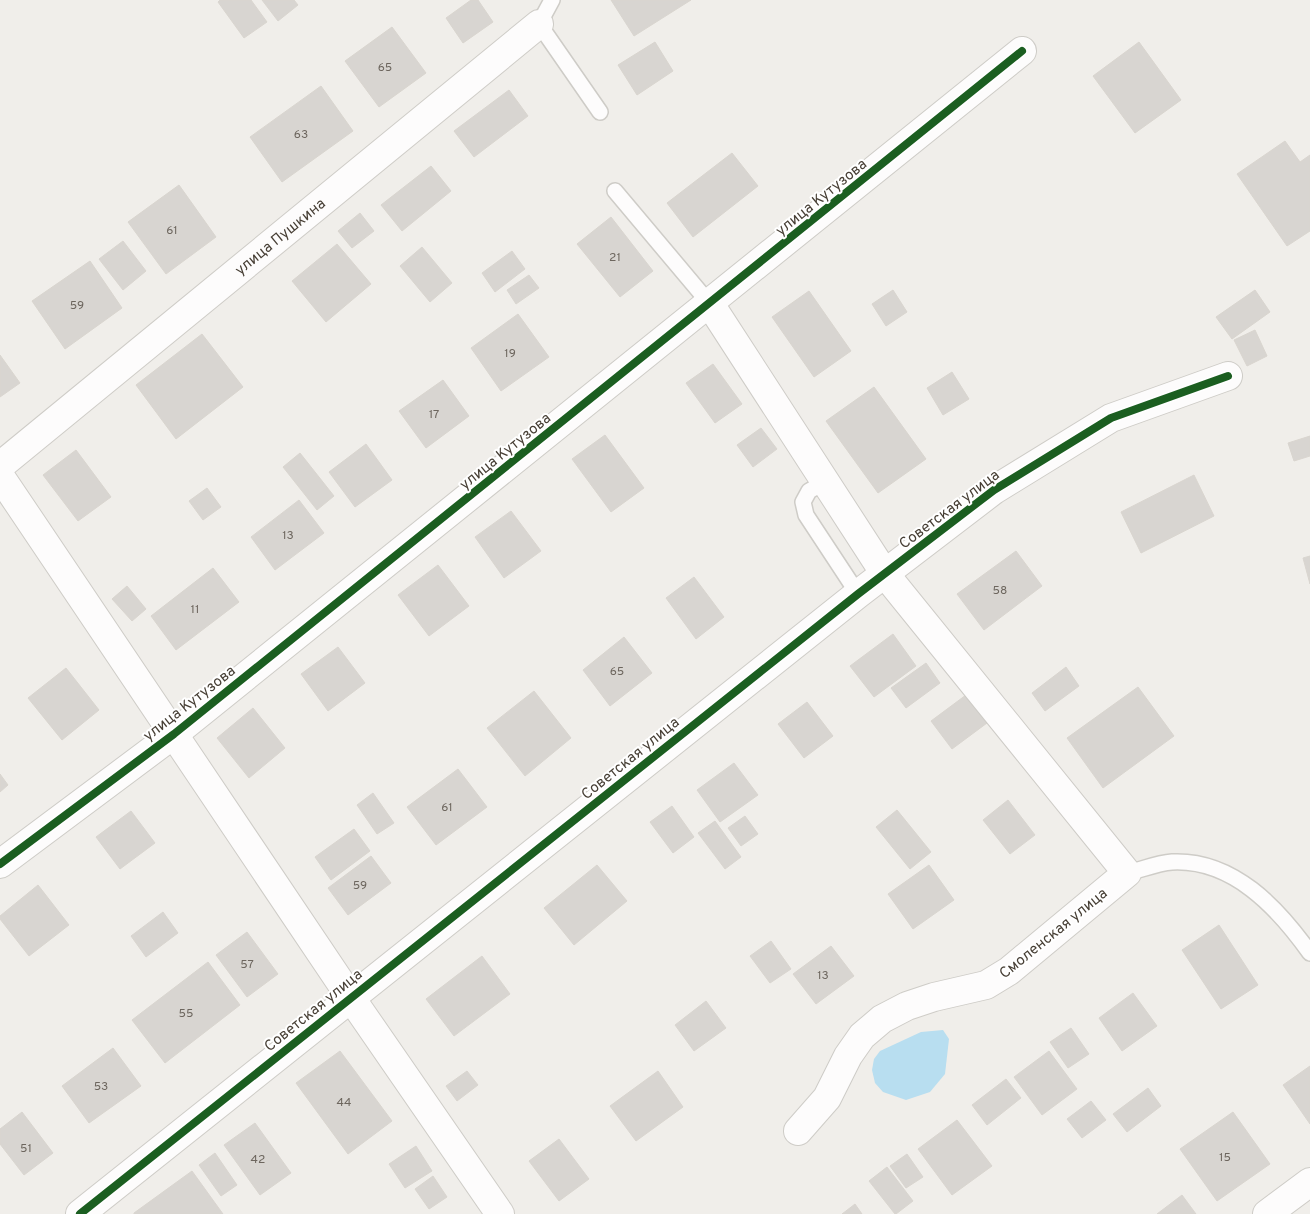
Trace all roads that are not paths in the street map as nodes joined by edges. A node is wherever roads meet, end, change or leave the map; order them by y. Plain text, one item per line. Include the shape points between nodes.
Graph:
1 (552, 0) edge
2 (539, 24) junction
3 (1022, 52) dead end
4 (600, 112) dead end
5 (615, 191) dead end
6 (710, 304) junction
7 (1228, 376) dead end
8 (0, 466) edge
9 (0, 476) edge
10 (825, 482) junction
11 (885, 574) junction
12 (858, 594) junction
13 (174, 734) junction
14 (0, 864) edge
15 (1127, 873) junction
16 (1310, 953) edge
17 (351, 998) junction
18 (798, 1131) dead end
19 (1310, 1182) edge
20 (80, 1214) edge
21 (500, 1214) edge
22 (1268, 1214) edge

1 - 2 lane, улица Пушкина
2 - 4 lane
2 - 8 street, улица Пушкина
3 - 6 street, улица Кутузова
5 - 6 lane
6 - 10 street
6 - 13 street, улица Кутузова
7 - 11 street, Советская улица via 1111,418 994,490
9 - 13 street
10 - 11 street
10 - 12 lane via 809,491 803,502 806,515
11 - 12 street, Советская улица
11 - 15 street
12 - 17 street, Советская улица
13 - 14 street, улица Кутузова
13 - 17 street
15 - 16 lane via 1172,862 1205,865 1236,878 1275,910
15 - 18 street, Смоленская улица via 1009,971 986,985 934,997 882,1019 862,1036 827,1098
17 - 20 street, Советская улица
17 - 21 street
19 - 22 street

